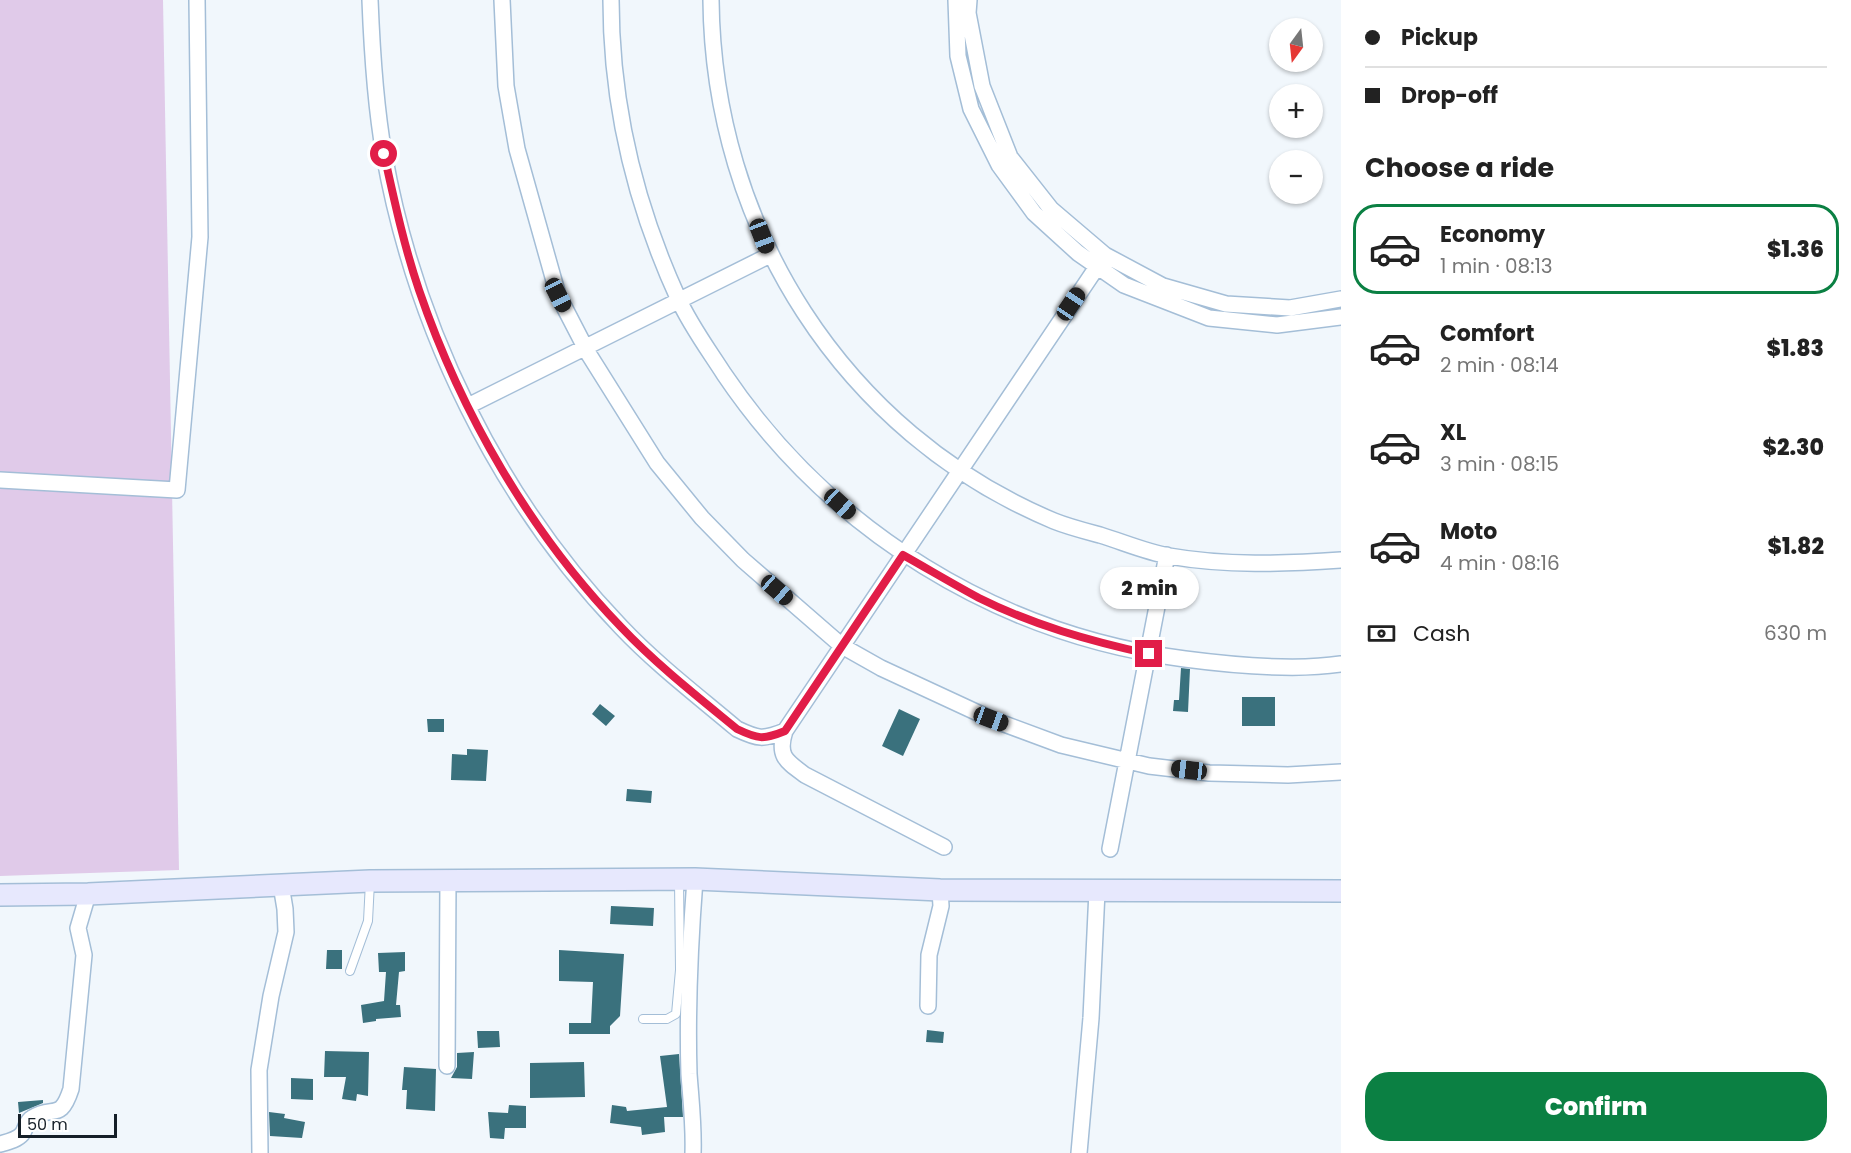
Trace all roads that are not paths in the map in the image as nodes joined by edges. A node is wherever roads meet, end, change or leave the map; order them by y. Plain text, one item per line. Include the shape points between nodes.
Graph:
1 (197, 0) edge
2 (370, 0) edge
3 (502, 0) edge
4 (611, 0) edge
5 (711, 0) edge
6 (956, 0) edge
7 (969, 0) edge
8 (770, 255) junction
9 (1101, 261) junction
10 (1341, 299) edge
11 (1341, 317) edge
12 (468, 406) junction
13 (959, 471) junction
14 (0, 480) edge
15 (903, 555) junction
16 (1167, 555) junction
17 (1341, 560) edge
18 (842, 646) junction
19 (1341, 664) edge
20 (785, 731) junction
21 (1341, 772) edge
22 (944, 847) dead end
23 (1110, 849) dead end
24 (687, 879) junction
25 (448, 880) junction
26 (370, 881) junction
27 (281, 885) junction
28 (940, 890) junction
29 (1097, 891) junction
30 (1341, 891) edge
31 (88, 894) junction
32 (0, 895) edge
33 (350, 971) dead end
34 (928, 1006) dead end
35 (643, 1019) dead end
36 (447, 1066) dead end
37 (0, 1144) edge
38 (260, 1153) edge
39 (693, 1153) edge
40 (1079, 1153) edge

1 - 14 street via 200,237 177,490
2 - 12 street via 373,74 384,154 400,224 419,290
3 - 18 street via 506,86 517,149 558,295 588,353 657,463 702,518 743,560
4 - 15 street via 617,98 629,158 678,298 709,350 768,433 809,476
5 - 8 street via 715,74 732,159
6 - 9 street via 958,56 969,98 999,165 1034,213
7 - 9 street via 981,87 1010,157 1051,209
8 - 12 street
8 - 13 street via 830,348 866,392
9 - 10 street via 1163,286 1226,304 1290,308
9 - 11 street via 1124,285 1209,318 1276,325
9 - 13 street
12 - 20 street via 537,524 621,627 737,729 756,738 769,738
13 - 15 street
13 - 16 street via 1055,521
15 - 18 street
15 - 19 street via 980,598 1096,642 1204,662
16 - 17 street via 1240,564
16 - 23 street
18 - 20 street
18 - 21 street via 991,719 1061,745 1149,766 1209,773
20 - 22 street via 781,745 791,765
24 - 25 street
24 - 28 street
24 - 35 lane via 676,1014 667,1019
24 - 39 street
25 - 26 street
25 - 36 street
26 - 27 street
26 - 33 lane via 368,921
27 - 31 street
27 - 38 street via 286,932 259,1070
28 - 29 street
28 - 34 street via 941,906 929,955
29 - 30 street
29 - 40 street
31 - 32 street
31 - 37 street via 78,928 84,955 71,1089 66,1105 59,1111 34,1116 21,1135

